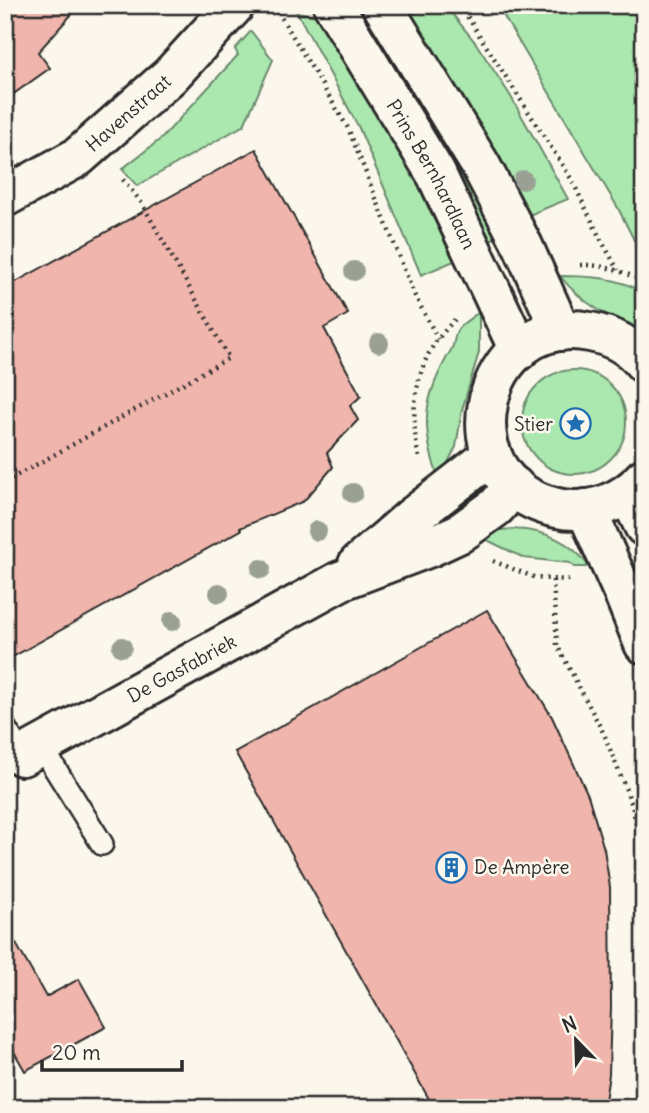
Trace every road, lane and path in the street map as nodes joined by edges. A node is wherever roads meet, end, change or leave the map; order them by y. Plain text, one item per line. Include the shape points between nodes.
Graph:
1 (235, 5) edge
2 (274, 5) edge
3 (333, 5) edge
4 (382, 5) edge
5 (460, 5) edge
6 (92, 144) junction
7 (5, 197) edge
8 (618, 270) dead end
9 (561, 331) junction
10 (438, 339) dead end
11 (519, 350) junction
12 (642, 358) edge
13 (492, 455) junction
14 (5, 482) edge
15 (513, 486) junction
16 (638, 499) edge
17 (586, 509) junction
18 (553, 580) dead end
19 (340, 581) junction
20 (644, 644) edge
21 (30, 742) edge
22 (106, 841) dead end
23 (644, 863) edge

1 - 6 main road, Havenstraat via 170,76
2 - 10 path via 348,128 402,266
3 - 11 main road, Prins Bernhardlaan via 436,174
4 - 9 main road via 481,166
5 - 8 path via 572,180
6 - 7 main road, Havenstraat via 78,157
6 - 14 path via 141,202 229,358
9 - 11 main road
9 - 12 main road via 603,334
11 - 13 main road via 505,364 488,398 486,427
13 - 15 main road
13 - 19 main road, De Gasfabriek
15 - 17 main road via 547,505
15 - 19 main road, De Gasfabriek via 496,507 460,533
16 - 17 main road
17 - 20 main road
18 - 23 path via 557,645 614,758 632,805
19 - 21 main road, De Gasfabriek
21 - 22 lane

